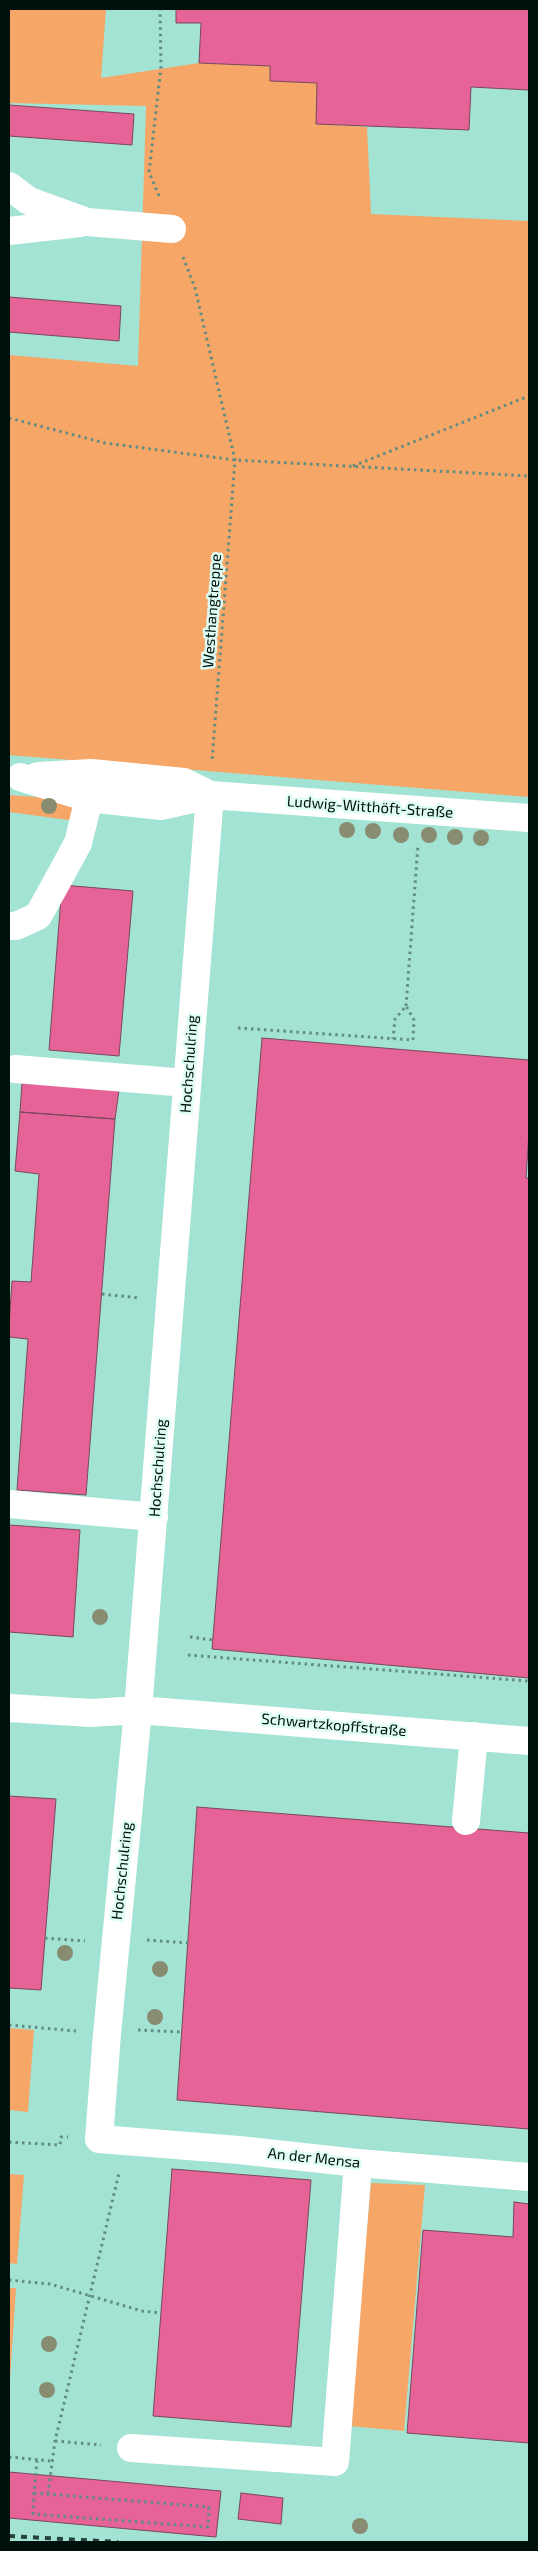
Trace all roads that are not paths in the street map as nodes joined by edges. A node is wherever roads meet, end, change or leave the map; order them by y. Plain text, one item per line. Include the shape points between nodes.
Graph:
1 (9, 186) edge
2 (86, 222) junction
3 (172, 229) dead end
4 (9, 231) edge
5 (14, 776) edge
6 (90, 786) junction
7 (210, 795) junction
8 (529, 818) edge
9 (9, 926) edge
10 (14, 1069) dead end
11 (187, 1083) junction
12 (9, 1504) edge
13 (154, 1517) junction
14 (9, 1708) edge
15 (138, 1710) junction
16 (474, 1736) junction
17 (529, 1741) edge
18 (466, 1821) dead end
19 (112, 2140) joint
20 (358, 2163) junction
21 (529, 2177) edge
22 (132, 2448) road end

1 - 2 street via 29,201
2 - 3 street
2 - 4 street
5 - 6 street
6 - 7 street via 161,806
6 - 9 street via 78,843 38,916
7 - 8 street, Ludwig-Witthöft-Straße
7 - 11 street, Hochschulring
10 - 11 street
11 - 13 street, Hochschulring
12 - 13 street
13 - 15 street, Hochschulring
14 - 15 street, Schwartzkopffstraße via 91,1713
15 - 16 street, Schwartzkopffstraße
15 - 19 street, Hochschulring via 106,2034
16 - 17 street, Schwartzkopffstraße
16 - 18 street
19 - 20 street, An der Mensa
20 - 21 street, An der Mensa
20 - 22 street via 335,2462

